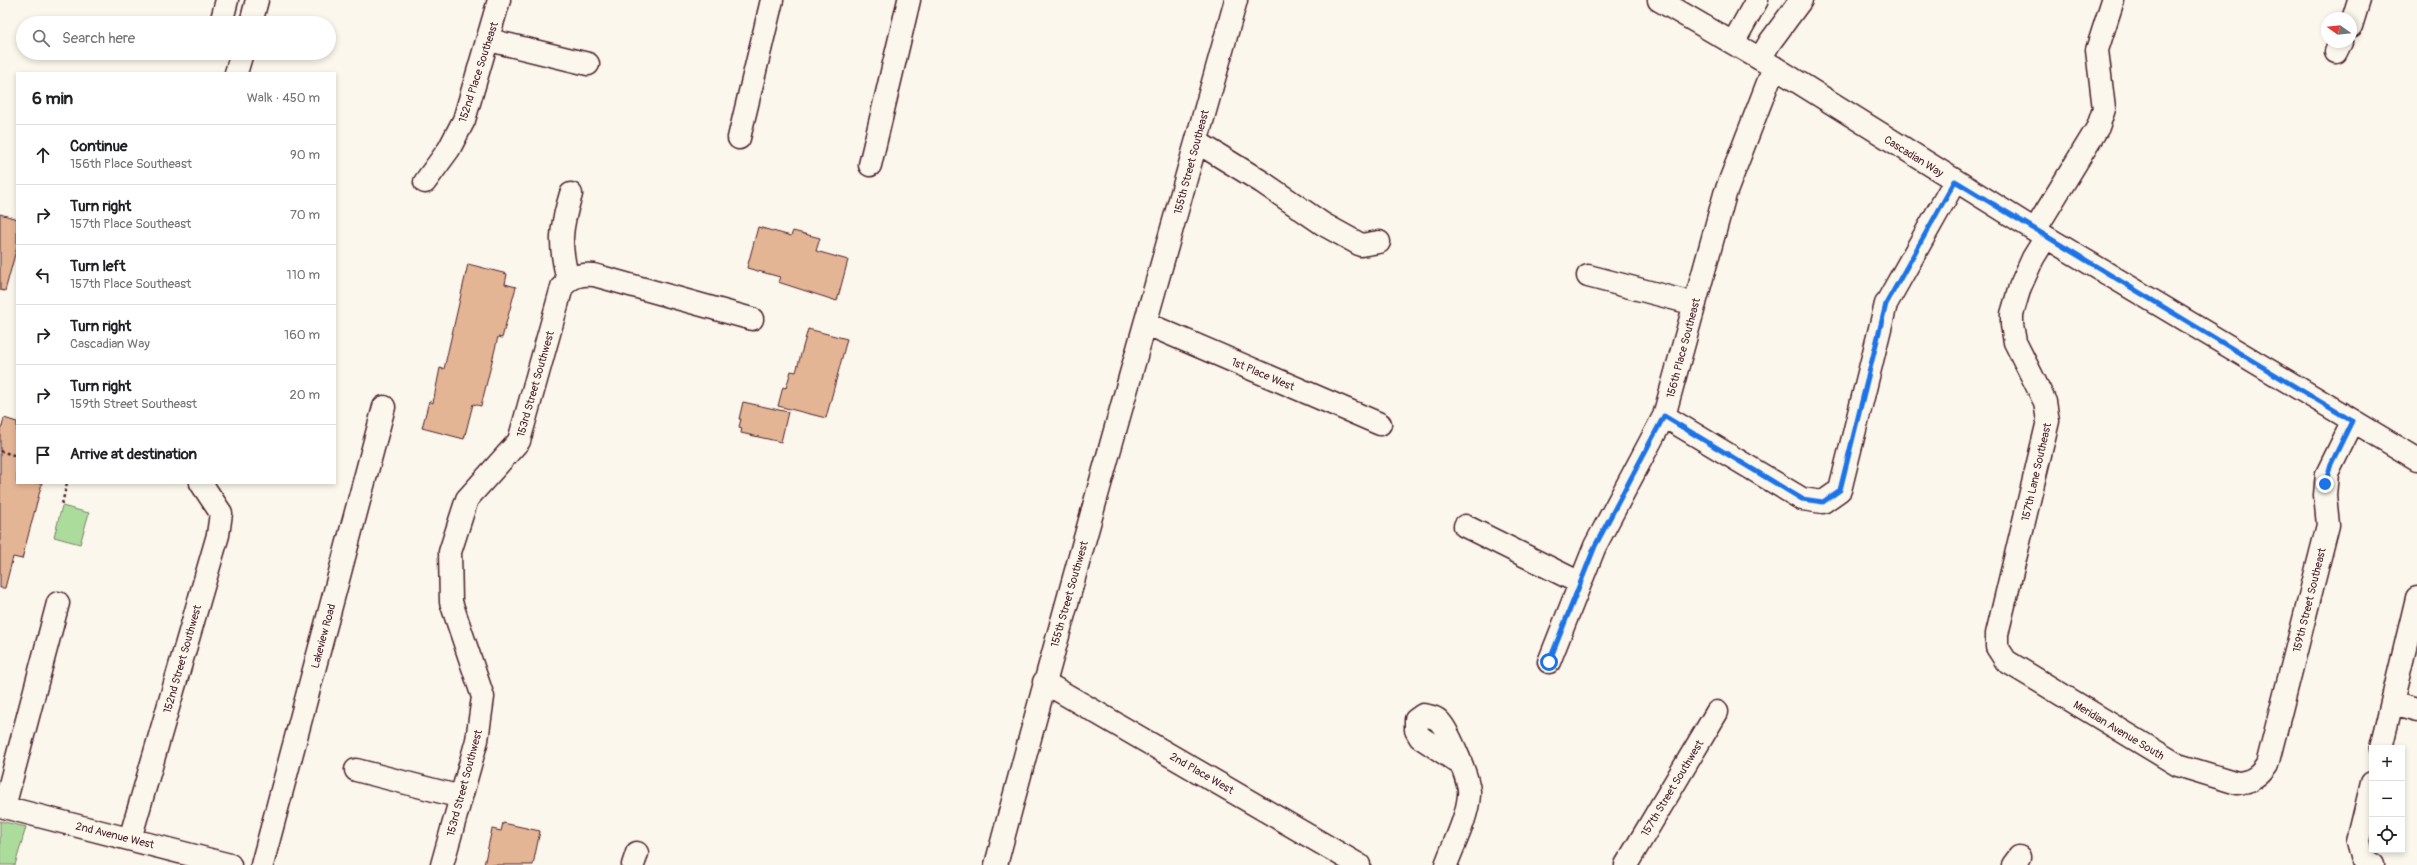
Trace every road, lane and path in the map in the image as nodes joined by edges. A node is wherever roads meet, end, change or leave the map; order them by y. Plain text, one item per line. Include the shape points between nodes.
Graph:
1 (227, 0) edge
2 (257, 0) edge
3 (499, 0) edge
4 (772, 0) edge
5 (909, 0) edge
6 (1236, 0) edge
7 (1757, 0) edge
8 (1801, 0) edge
9 (2113, 0) edge
10 (2359, 0) edge
11 (1667, 2) edge
12 (2355, 12) edge
13 (223, 16) edge
14 (253, 16) edge
15 (489, 40) junction
16 (1733, 43) junction
17 (240, 60) edge
18 (1767, 63) junction
19 (588, 64) dead end
20 (236, 72) edge
21 (739, 138) dead end
22 (1197, 142) junction
23 (870, 165) dead end
24 (1955, 181) junction
25 (424, 182) dead end
26 (571, 194) dead end
27 (2041, 234) junction
28 (1379, 242) dead end
29 (1588, 276) dead end
30 (568, 280) junction
31 (1695, 304) junction
32 (752, 319) dead end
33 (1147, 324) junction
34 (384, 407) dead end
35 (1664, 416) junction
36 (2352, 421) junction
37 (1380, 424) dead end
38 (0, 451) edge
39 (16, 456) edge
40 (2417, 460) edge
41 (67, 484) edge
42 (202, 484) edge
43 (62, 504) dead end
44 (1465, 526) dead end
45 (1580, 583) junction
46 (2417, 598) edge
47 (58, 603) dead end
48 (1997, 647) joint
49 (1549, 662) dead end
50 (1044, 682) junction
51 (2392, 703) junction
52 (2417, 710) edge
53 (1718, 712) dead end
54 (2382, 745) edge
55 (1459, 763) dead end
56 (356, 770) dead end
57 (2255, 778) joint
58 (2369, 796) edge
59 (461, 797) junction
60 (2, 807) edge
61 (130, 839) junction
62 (2368, 862) edge
63 (230, 865) edge
64 (262, 865) edge
65 (442, 865) edge
66 (996, 865) edge
67 (1359, 865) edge
68 (1446, 865) edge
69 (1626, 865) edge

1 - 13 street
2 - 14 street
3 - 15 street, 152nd Place Southeast
4 - 21 street
5 - 23 street
6 - 22 street, 155th Street Southeast
7 - 16 street
8 - 18 street, 156th Place Southeast via 1770,42
9 - 27 street, 157th Lane Southeast via 2097,50 2104,109 2098,127
10 - 12 street
11 - 16 street, Cascadian Way
15 - 19 street
15 - 25 street, 152nd Place Southeast via 464,120 449,150
16 - 18 street, Cascadian Way
17 - 20 street
18 - 24 street, Cascadian Way
18 - 31 street, 156th Place Southeast via 1725,194
22 - 28 street via 1323,224 1361,245
22 - 33 street, 155th Street Southeast
24 - 27 street, Cascadian Way
24 - 35 street via 1886,304 1840,490 1823,502 1802,499
26 - 30 street via 562,225 561,243
27 - 36 street, Cascadian Way
27 - 48 street, 157th Lane Southeast via 2012,314 2015,342 2045,402 2048,421 1997,634
29 - 31 street
30 - 32 street via 580,274 594,275
30 - 59 street, 153rd Street Southwest via 562,287 519,441 467,499 450,552 451,602 483,696 478,740
31 - 35 street, 156th Place Southeast
33 - 37 street, 1st Place West
33 - 50 street, 155th Street Southwest
34 - 64 street, Lakeview Road
35 - 45 street, 156th Place Southeast via 1595,546
36 - 40 street, Cascadian Way
36 - 57 street, 159th Street Southeast via 2327,474 2325,495 2328,525 2270,758
38 - 39 path
41 - 43 path
42 - 61 street, 152nd Street Southwest via 221,513 218,535
44 - 45 street
45 - 49 street, 156th Place Southeast
46 - 51 street
47 - 60 street
48 - 57 street, Meridian Avenue South via 2006,661 2178,765 2237,783
50 - 66 street, 155th Street Southwest
50 - 67 street, 2nd Place West
51 - 52 street
51 - 54 street
53 - 69 street, 157th Street Southwest
55 - 68 street via 1467,777 1470,794
56 - 59 street
58 - 62 street via 2358,842
59 - 65 street, 153rd Street Southwest
60 - 61 street, 2nd Avenue West
61 - 63 street, 2nd Avenue West

